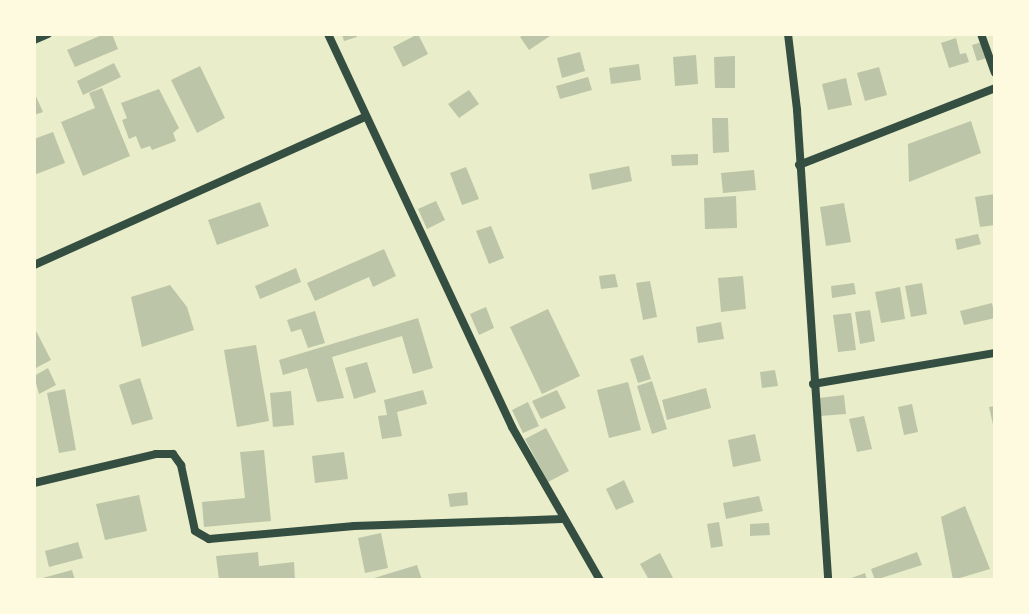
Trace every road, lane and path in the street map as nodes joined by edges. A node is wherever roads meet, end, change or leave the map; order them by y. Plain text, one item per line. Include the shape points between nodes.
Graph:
1 (48, 34) edge
2 (328, 34) edge
3 (788, 34) edge
4 (981, 34) edge
5 (34, 40) edge
6 (995, 73) edge
7 (995, 88) edge
8 (365, 117) junction
9 (799, 165) junction
10 (34, 265) edge
11 (995, 353) edge
12 (813, 384) junction
13 (34, 483) edge
14 (562, 519) junction
15 (600, 580) edge
16 (828, 580) edge

1 - 5 street
2 - 8 street
3 - 9 street
4 - 6 street
7 - 9 street
8 - 10 street
8 - 14 street via 512,427
9 - 12 street
11 - 12 street
12 - 16 street
13 - 14 street via 173,454 181,465 195,531 209,539 354,526
14 - 15 street

